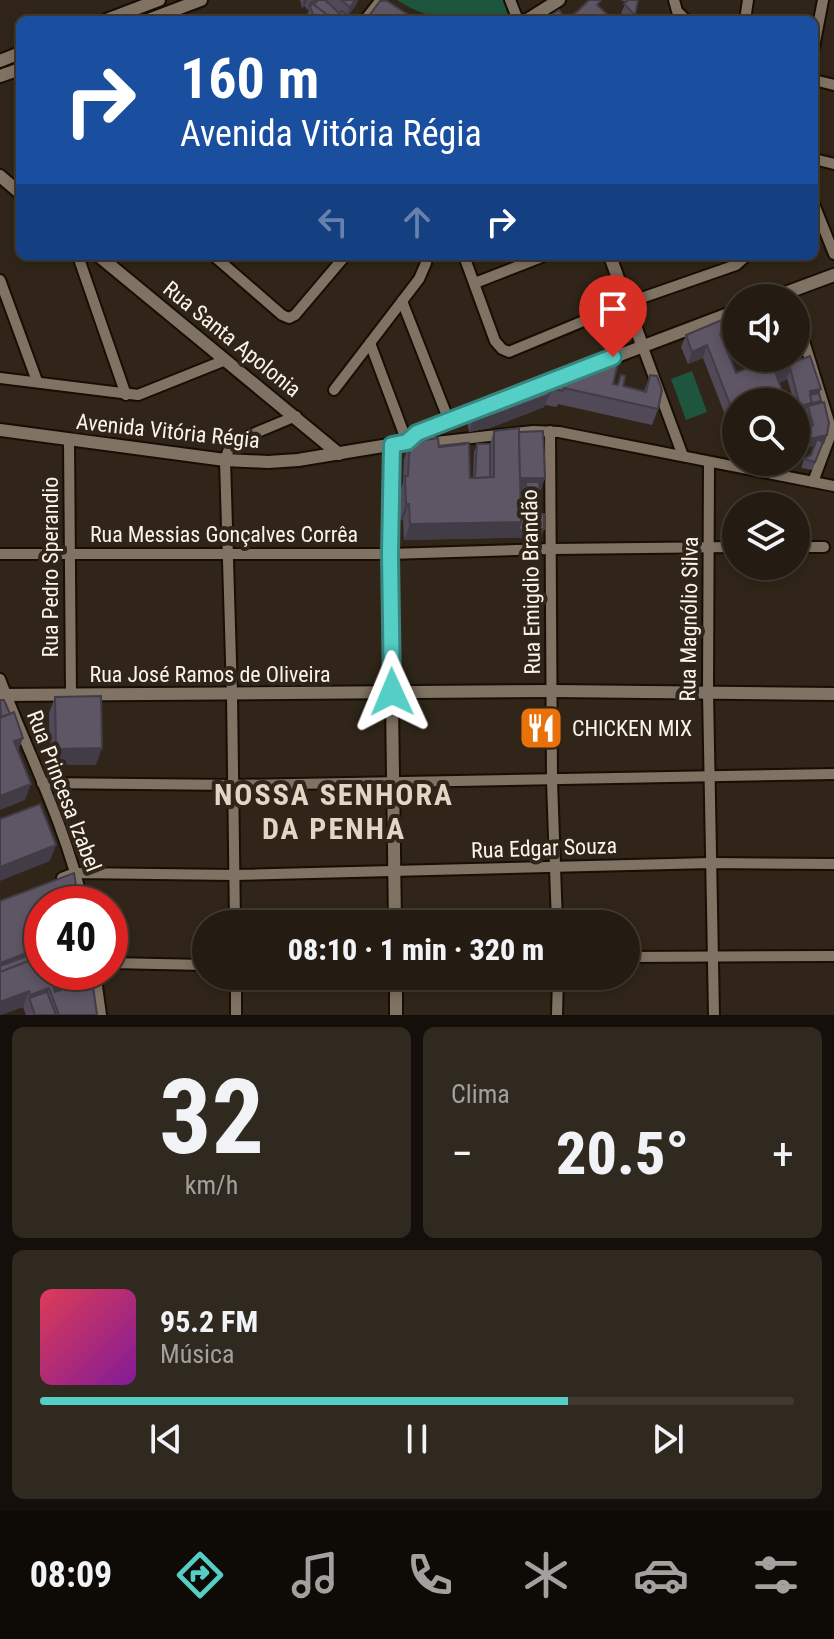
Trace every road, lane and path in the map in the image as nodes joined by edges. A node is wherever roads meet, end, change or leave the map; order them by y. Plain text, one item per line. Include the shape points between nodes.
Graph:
1 (159, 0) edge
2 (201, 0) edge
3 (823, 0) edge
4 (553, 2) edge
5 (117, 16) edge
6 (159, 16) edge
7 (533, 16) edge
8 (818, 26) edge
9 (0, 176) edge
10 (16, 189) edge
11 (818, 214) edge
12 (834, 254) edge
13 (79, 260) edge
14 (104, 260) edge
15 (219, 260) edge
16 (336, 260) edge
17 (466, 260) edge
18 (534, 260) edge
19 (611, 260) edge
20 (742, 260) edge
21 (426, 263) dead end
22 (834, 275) edge
23 (0, 280) edge
24 (475, 283) junction
25 (810, 286) edge
26 (402, 301) junction
27 (627, 303) junction
28 (722, 316) edge
29 (370, 343) junction
30 (642, 345) junction
31 (810, 360) edge
32 (223, 361) junction
33 (0, 378) edge
34 (37, 381) junction
35 (539, 386) edge
36 (334, 390) dead end
37 (126, 395) junction
38 (495, 403) edge
39 (296, 416) junction
40 (452, 420) junction
41 (0, 430) edge
42 (550, 431) junction
43 (462, 439) junction
44 (69, 440) junction
45 (407, 442) junction
46 (392, 445) junction
47 (339, 454) junction
48 (683, 456) junction
49 (225, 460) junction
50 (709, 462) junction
51 (813, 482) junction
52 (834, 486) edge
53 (710, 547) junction
54 (722, 547) edge
55 (810, 547) edge
56 (824, 547) dead end
57 (551, 549) junction
58 (228, 553) junction
59 (0, 554) edge
60 (69, 554) junction
61 (390, 554) junction
62 (0, 679) edge
63 (553, 691) junction
64 (392, 692) junction
65 (708, 692) junction
66 (3, 694) edge
67 (232, 694) junction
68 (834, 694) edge
69 (71, 695) junction
70 (834, 774) edge
71 (710, 777) junction
72 (552, 781) junction
73 (392, 782) junction
74 (42, 783) junction
75 (234, 785) junction
76 (711, 863) junction
77 (834, 864) edge
78 (554, 867) junction
79 (75, 873) junction
80 (393, 873) junction
81 (235, 875) junction
82 (50, 882) edge
83 (78, 886) edge
84 (235, 910) edge
85 (394, 910) edge
86 (556, 910) edge
87 (713, 955) junction
88 (834, 956) edge
89 (640, 957) edge
90 (128, 963) edge
91 (192, 965) edge
92 (98, 990) edge
93 (236, 990) edge
94 (396, 990) edge
95 (558, 990) edge
96 (101, 1015) edge
97 (236, 1015) edge
98 (396, 1015) edge
99 (557, 1015) edge
100 (714, 1015) edge

1 - 5 street
2 - 6 street
3 - 8 street
4 - 7 street
9 - 10 street
11 - 12 street
13 - 37 street
14 - 32 street, Rua Santa Apolonia
15 - 16 street via 289,318
17 - 24 street
18 - 24 street
19 - 27 street
20 - 27 street
21 - 26 street
22 - 25 street
23 - 34 street
24 - 27 street via 495,341 506,352
26 - 29 street
26 - 40 street
27 - 30 street
28 - 30 street
29 - 36 street
29 - 45 street
30 - 35 street
30 - 48 street
31 - 51 street via 830,425
32 - 37 street via 151,391
32 - 39 street, Rua Santa Apolonia
33 - 34 street
34 - 37 street
38 - 40 street, Avenida Vitória Régia
39 - 47 street, Rua Santa Apolonia
39 - 49 street via 236,441
40 - 43 street
40 - 45 street, Avenida Vitória Régia
41 - 44 street, Avenida Vitória Régia
42 - 43 street
42 - 48 street
42 - 57 street, Rua Emigdio Brandão
43 - 45 street
44 - 49 street, Avenida Vitória Régia
44 - 60 street, Rua Pedro Sperandio
45 - 46 street, Avenida Vitória Régia
46 - 47 street, Avenida Vitória Régia
46 - 61 street
47 - 49 street, Avenida Vitória Régia via 268,462
48 - 50 street
49 - 58 street
50 - 51 street
50 - 53 street, Rua Magnólio Silva
51 - 52 street
53 - 54 street, Rua Messias Gonçalves Corrêa
53 - 57 street, Rua Messias Gonçalves Corrêa
53 - 65 street, Rua Magnólio Silva
55 - 56 street
57 - 61 street, Rua Messias Gonçalves Corrêa
57 - 63 street, Rua Emigdio Brandão
58 - 60 street, Rua Messias Gonçalves Corrêa
58 - 61 street, Rua Messias Gonçalves Corrêa
58 - 67 street
59 - 60 street, Rua Messias Gonçalves Corrêa
60 - 69 street, Rua Pedro Sperandio
61 - 64 street
62 - 66 street, Rua Princesa Izabel
63 - 64 street, Rua José Ramos de Oliveira
63 - 65 street, Rua José Ramos de Oliveira
63 - 72 street, Rua Emigdio Brandão
64 - 67 street, Rua José Ramos de Oliveira
64 - 73 street
65 - 68 street, Rua José Ramos de Oliveira
65 - 71 street, Rua Magnólio Silva
66 - 69 street, Rua José Ramos de Oliveira
66 - 74 street, Rua Princesa Izabel
67 - 69 street, Rua José Ramos de Oliveira
67 - 75 street
70 - 71 street
71 - 72 street
71 - 76 street, Rua Magnólio Silva
72 - 73 street
72 - 78 street, Rua Emigdio Brandão
73 - 75 street
73 - 80 street
74 - 75 street
74 - 79 street, Rua Princesa Izabel
75 - 81 street
76 - 77 street, Rua Edgar Souza
76 - 78 street, Rua Edgar Souza
76 - 87 street, Rua Magnólio Silva
78 - 80 street, Rua Edgar Souza
78 - 86 street, Rua Emigdio Brandão
79 - 81 street, Rua Edgar Souza
79 - 82 street, Rua Edgar Souza
79 - 83 street, Rua Princesa Izabel
80 - 81 street, Rua Edgar Souza
80 - 85 street
81 - 84 street
87 - 88 street
87 - 89 street
87 - 100 street, Rua Magnólio Silva
90 - 91 street
92 - 96 street
93 - 97 street
94 - 98 street
95 - 99 street

